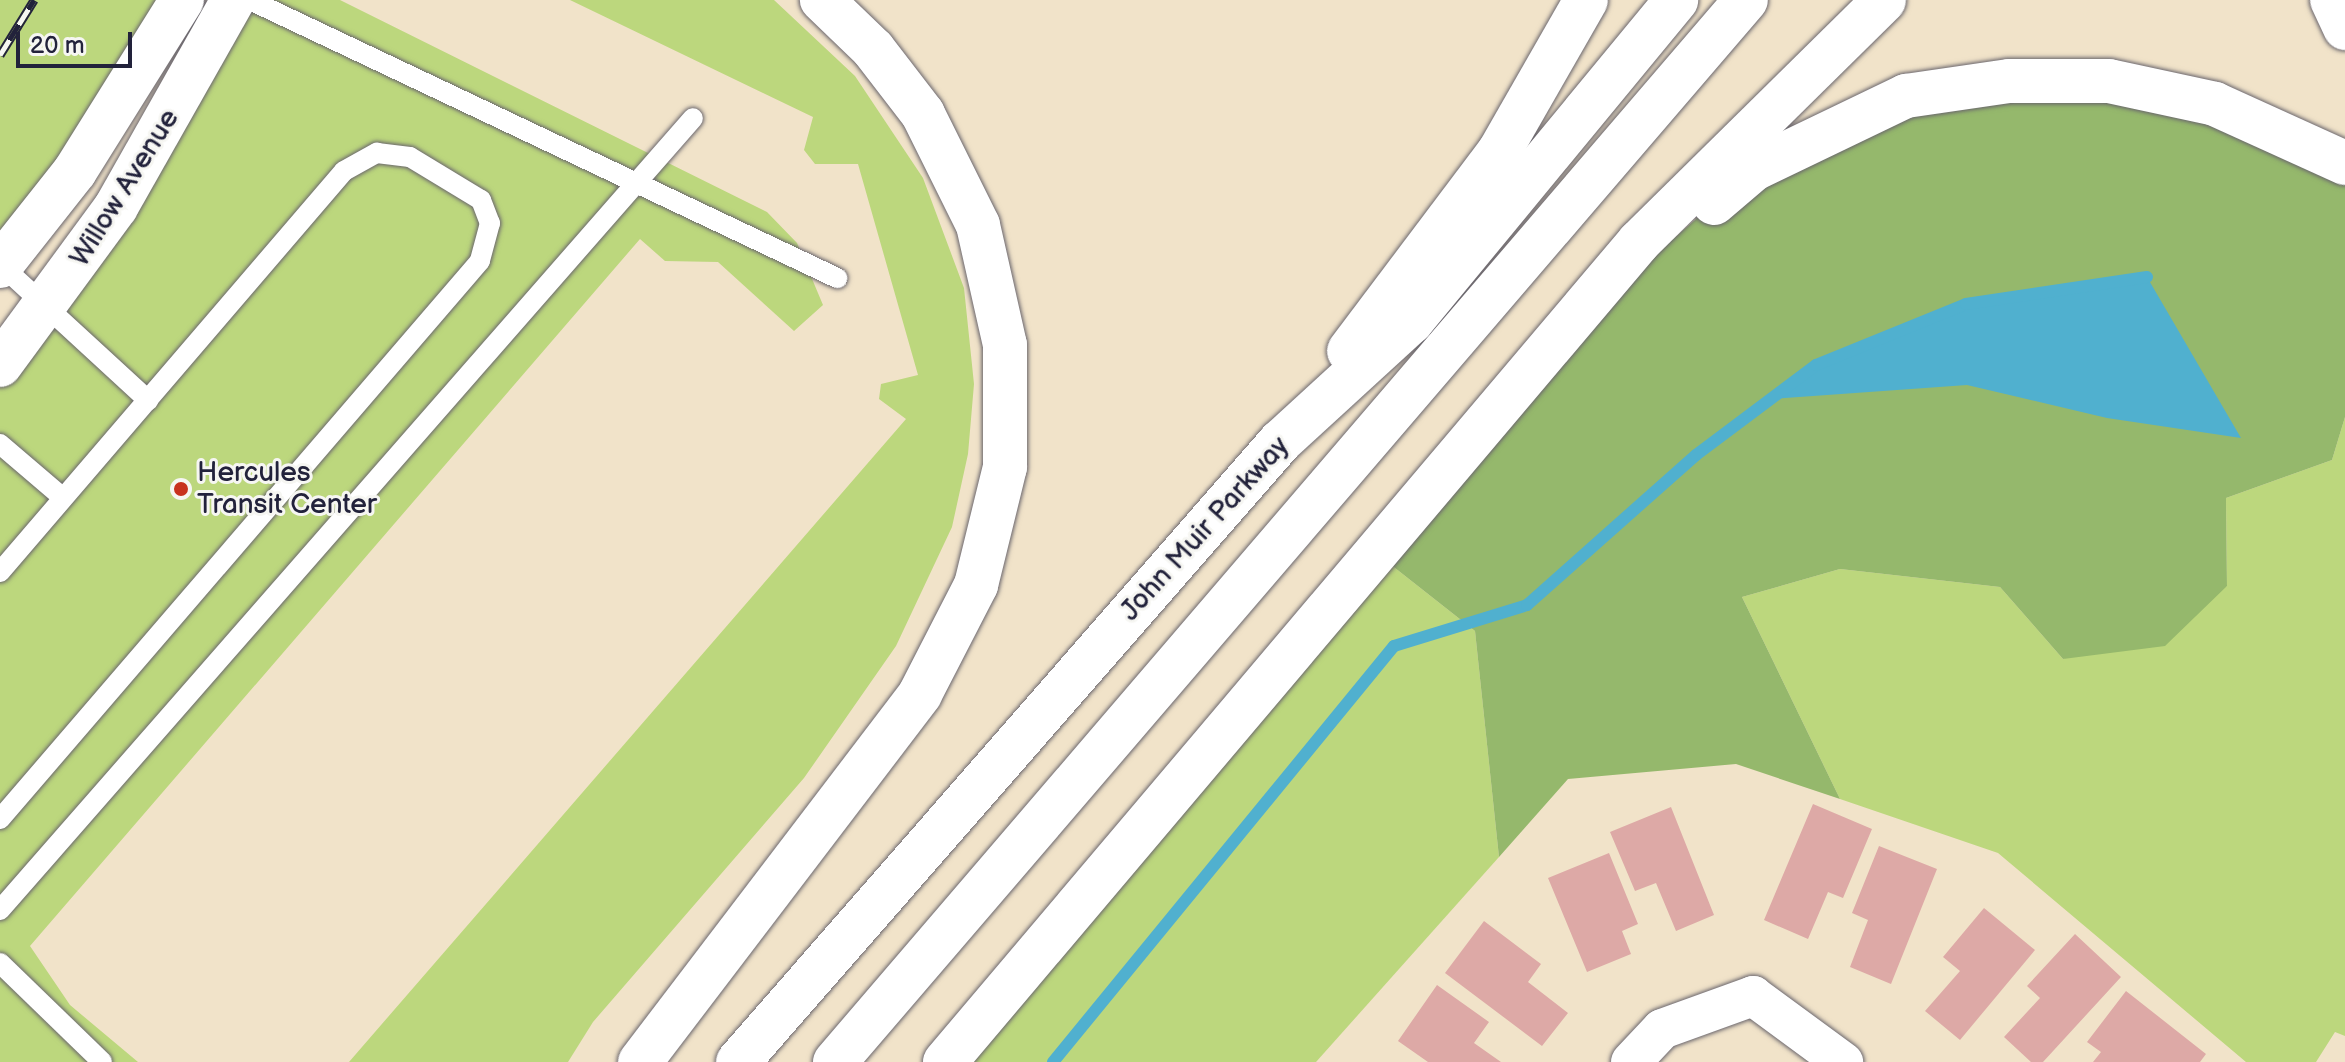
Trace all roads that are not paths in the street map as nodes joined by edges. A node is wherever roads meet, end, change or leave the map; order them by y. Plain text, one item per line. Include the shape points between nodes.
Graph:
1 (182, 0) edge
2 (233, 0) edge
3 (250, 0) edge
4 (822, 0) edge
5 (1586, 0) edge
6 (1676, 0) edge
7 (1746, 0) edge
8 (1884, 0) edge
9 (2332, 0) edge
10 (2345, 28) edge
11 (693, 118) dead end
12 (2345, 163) edge
13 (636, 183) junction
14 (0, 266) edge
15 (837, 278) dead end
16 (45, 312) junction
17 (1555, 341) junction
18 (0, 365) edge
19 (148, 400) junction
20 (1280, 442) junction
21 (0, 444) edge
22 (62, 497) junction
23 (0, 572) edge
24 (0, 819) edge
25 (0, 910) edge
26 (0, 963) edge
27 (102, 1062) edge
28 (640, 1062) edge
29 (738, 1062) edge
30 (835, 1062) edge
31 (945, 1062) edge
32 (1631, 1062) edge
33 (1843, 1062) edge

1 - 14 main road, Willow Avenue via 75,171
2 - 16 main road, Willow Avenue via 124,194
3 - 13 lane
4 - 28 main road via 873,49 923,114 978,225 1005,345 1003,480 976,585 920,694
5 - 20 main road via 1457,212
6 - 20 main road, John Muir Parkway via 1411,322
7 - 30 main road
8 - 17 main road via 1639,242
9 - 10 main road
11 - 13 lane
12 - 17 main road via 2215,104 2109,81 2009,81 1906,96 1754,169
13 - 15 lane
13 - 25 lane
14 - 16 lane
16 - 18 main road, Willow Avenue
16 - 19 lane
17 - 31 main road
19 - 22 lane
19 - 24 lane via 344,171 377,153 410,157 481,200 490,223 480,261
20 - 29 main road, John Muir Parkway
21 - 22 lane
22 - 23 lane
26 - 27 lane
32 - 33 street via 1662,1029 1753,996

